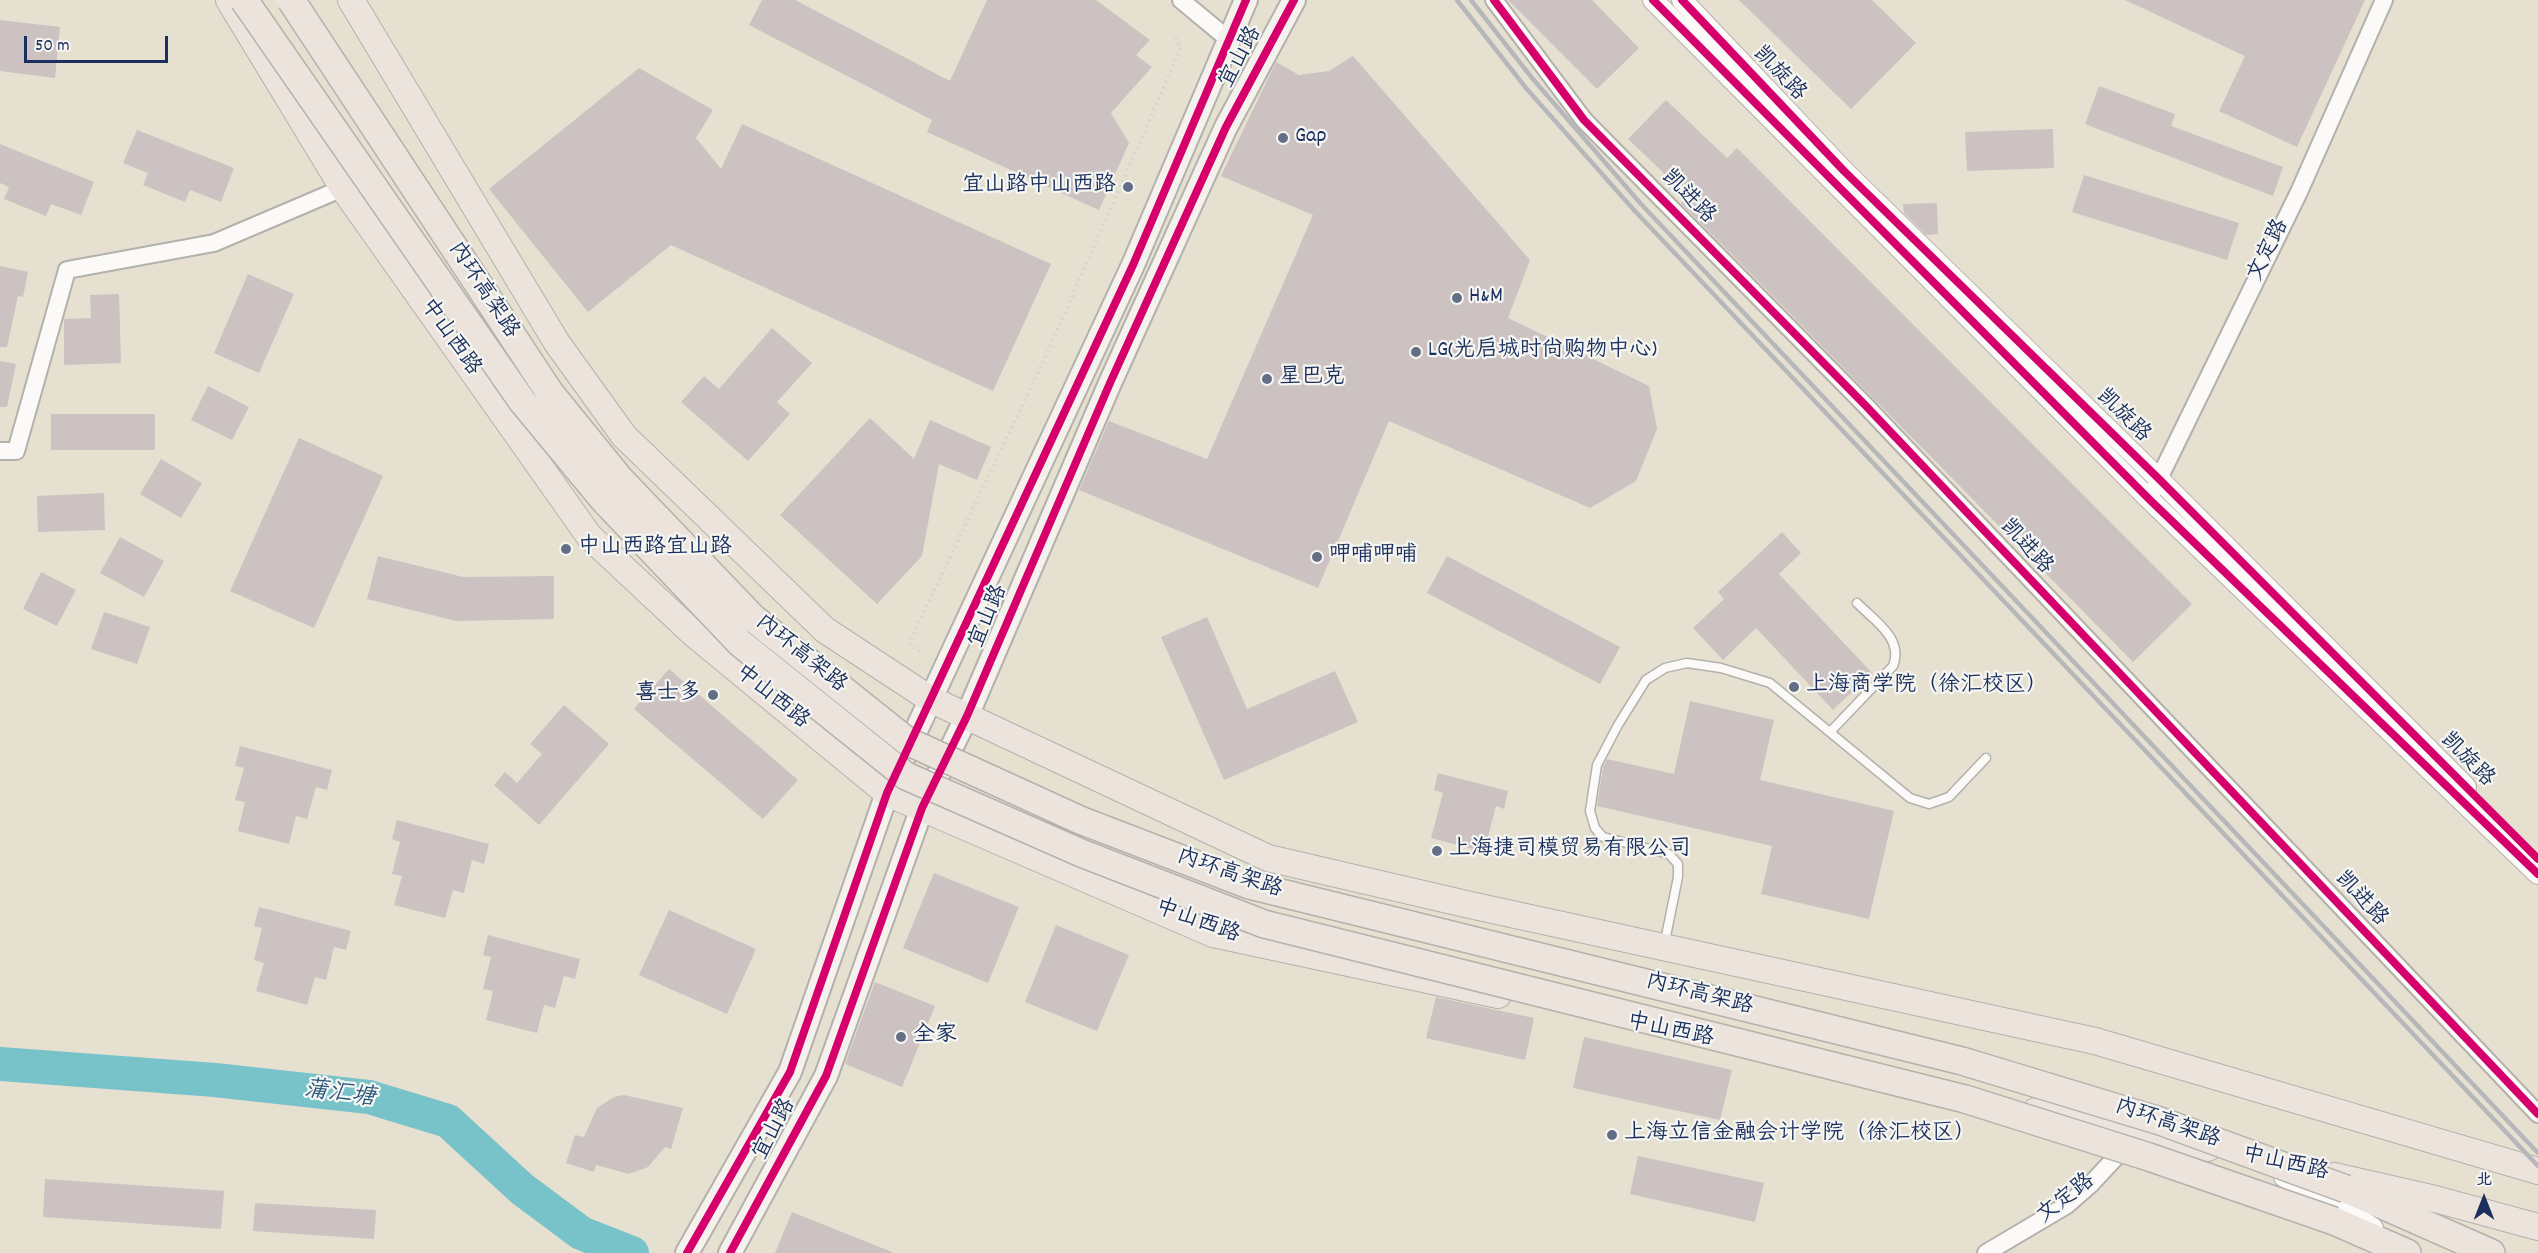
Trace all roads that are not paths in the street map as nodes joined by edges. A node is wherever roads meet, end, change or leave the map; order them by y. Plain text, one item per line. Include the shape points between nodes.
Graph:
1 (291, 0) edge
2 (351, 0) edge
3 (1181, 0) edge
4 (1246, 0) edge
5 (1294, 0) edge
6 (1494, 0) edge
7 (1653, 0) edge
8 (1682, 0) edge
9 (2384, 0) edge
10 (242, 3) edge
11 (1228, 39) junction
12 (343, 188) junction
13 (0, 451) edge
14 (2160, 480) junction
15 (2149, 499) junction
16 (1857, 603) dead end
17 (930, 699) junction
18 (967, 716) junction
19 (1831, 731) junction
20 (1986, 758) dead end
21 (887, 792) junction
22 (922, 808) junction
23 (2538, 859) edge
24 (2538, 874) edge
25 (1664, 946) junction
26 (2538, 1114) edge
27 (2138, 1133) junction
28 (2244, 1156) junction
29 (2538, 1171) edge
30 (2538, 1227) edge
31 (734, 1245) edge
32 (687, 1253) edge
33 (1986, 1253) edge
34 (2408, 1253) edge
35 (2491, 1253) edge

1 - 35 highway, 内环高架路, bridge via 550,393 620,478 753,618 907,741 1080,820 1249,885 1962,1061 2182,1129 2346,1189
2 - 17 main road via 557,343 624,436 825,630
3 - 11 street
4 - 11 main road, 宜山路
5 - 18 main road, 宜山路 via 1226,127 1110,383
6 - 26 street, 凯进路 via 1584,120 1865,405
7 - 15 street, 凯旋路
8 - 14 street, 凯旋路 via 1844,171
9 - 14 street, 文定路 via 2299,192
10 - 12 main road, 中山西路
10 - 34 highway, 内环高架路, bridge via 522,401 603,499 740,643 906,776 1081,853 1264,924 1965,1099 2171,1164 2334,1221
11 - 17 main road, 宜山路 via 1133,266
12 - 13 street via 214,243 67,270 16,451
12 - 21 main road, 中山西路 via 589,536 695,635
14 - 15 street, 文定路
14 - 23 street, 凯旋路
15 - 24 street, 凯旋路
16 - 19 lane via 1895,642 1898,654 1893,666
17 - 18 main road
17 - 21 main road, 宜山路
18 - 22 main road, 宜山路
18 - 25 main road via 1268,858
19 - 20 lane via 1910,798 1929,804 1949,797
19 - 25 lane via 1770,683 1721,668 1687,663 1665,668 1646,680 1597,765 1590,811 1595,828 1603,837 1669,854 1678,864
21 - 22 main road, 中山西路
21 - 32 main road, 宜山路 via 790,1072
22 - 27 main road, 中山西路 via 1213,934
22 - 31 main road, 宜山路 via 826,1076
25 - 29 main road via 2095,1041
27 - 28 main road, 中山西路
27 - 33 street, 文定路 via 2067,1205
28 - 30 main road, 中山西路 via 2435,1198
28 - 34 street via 2343,1208

